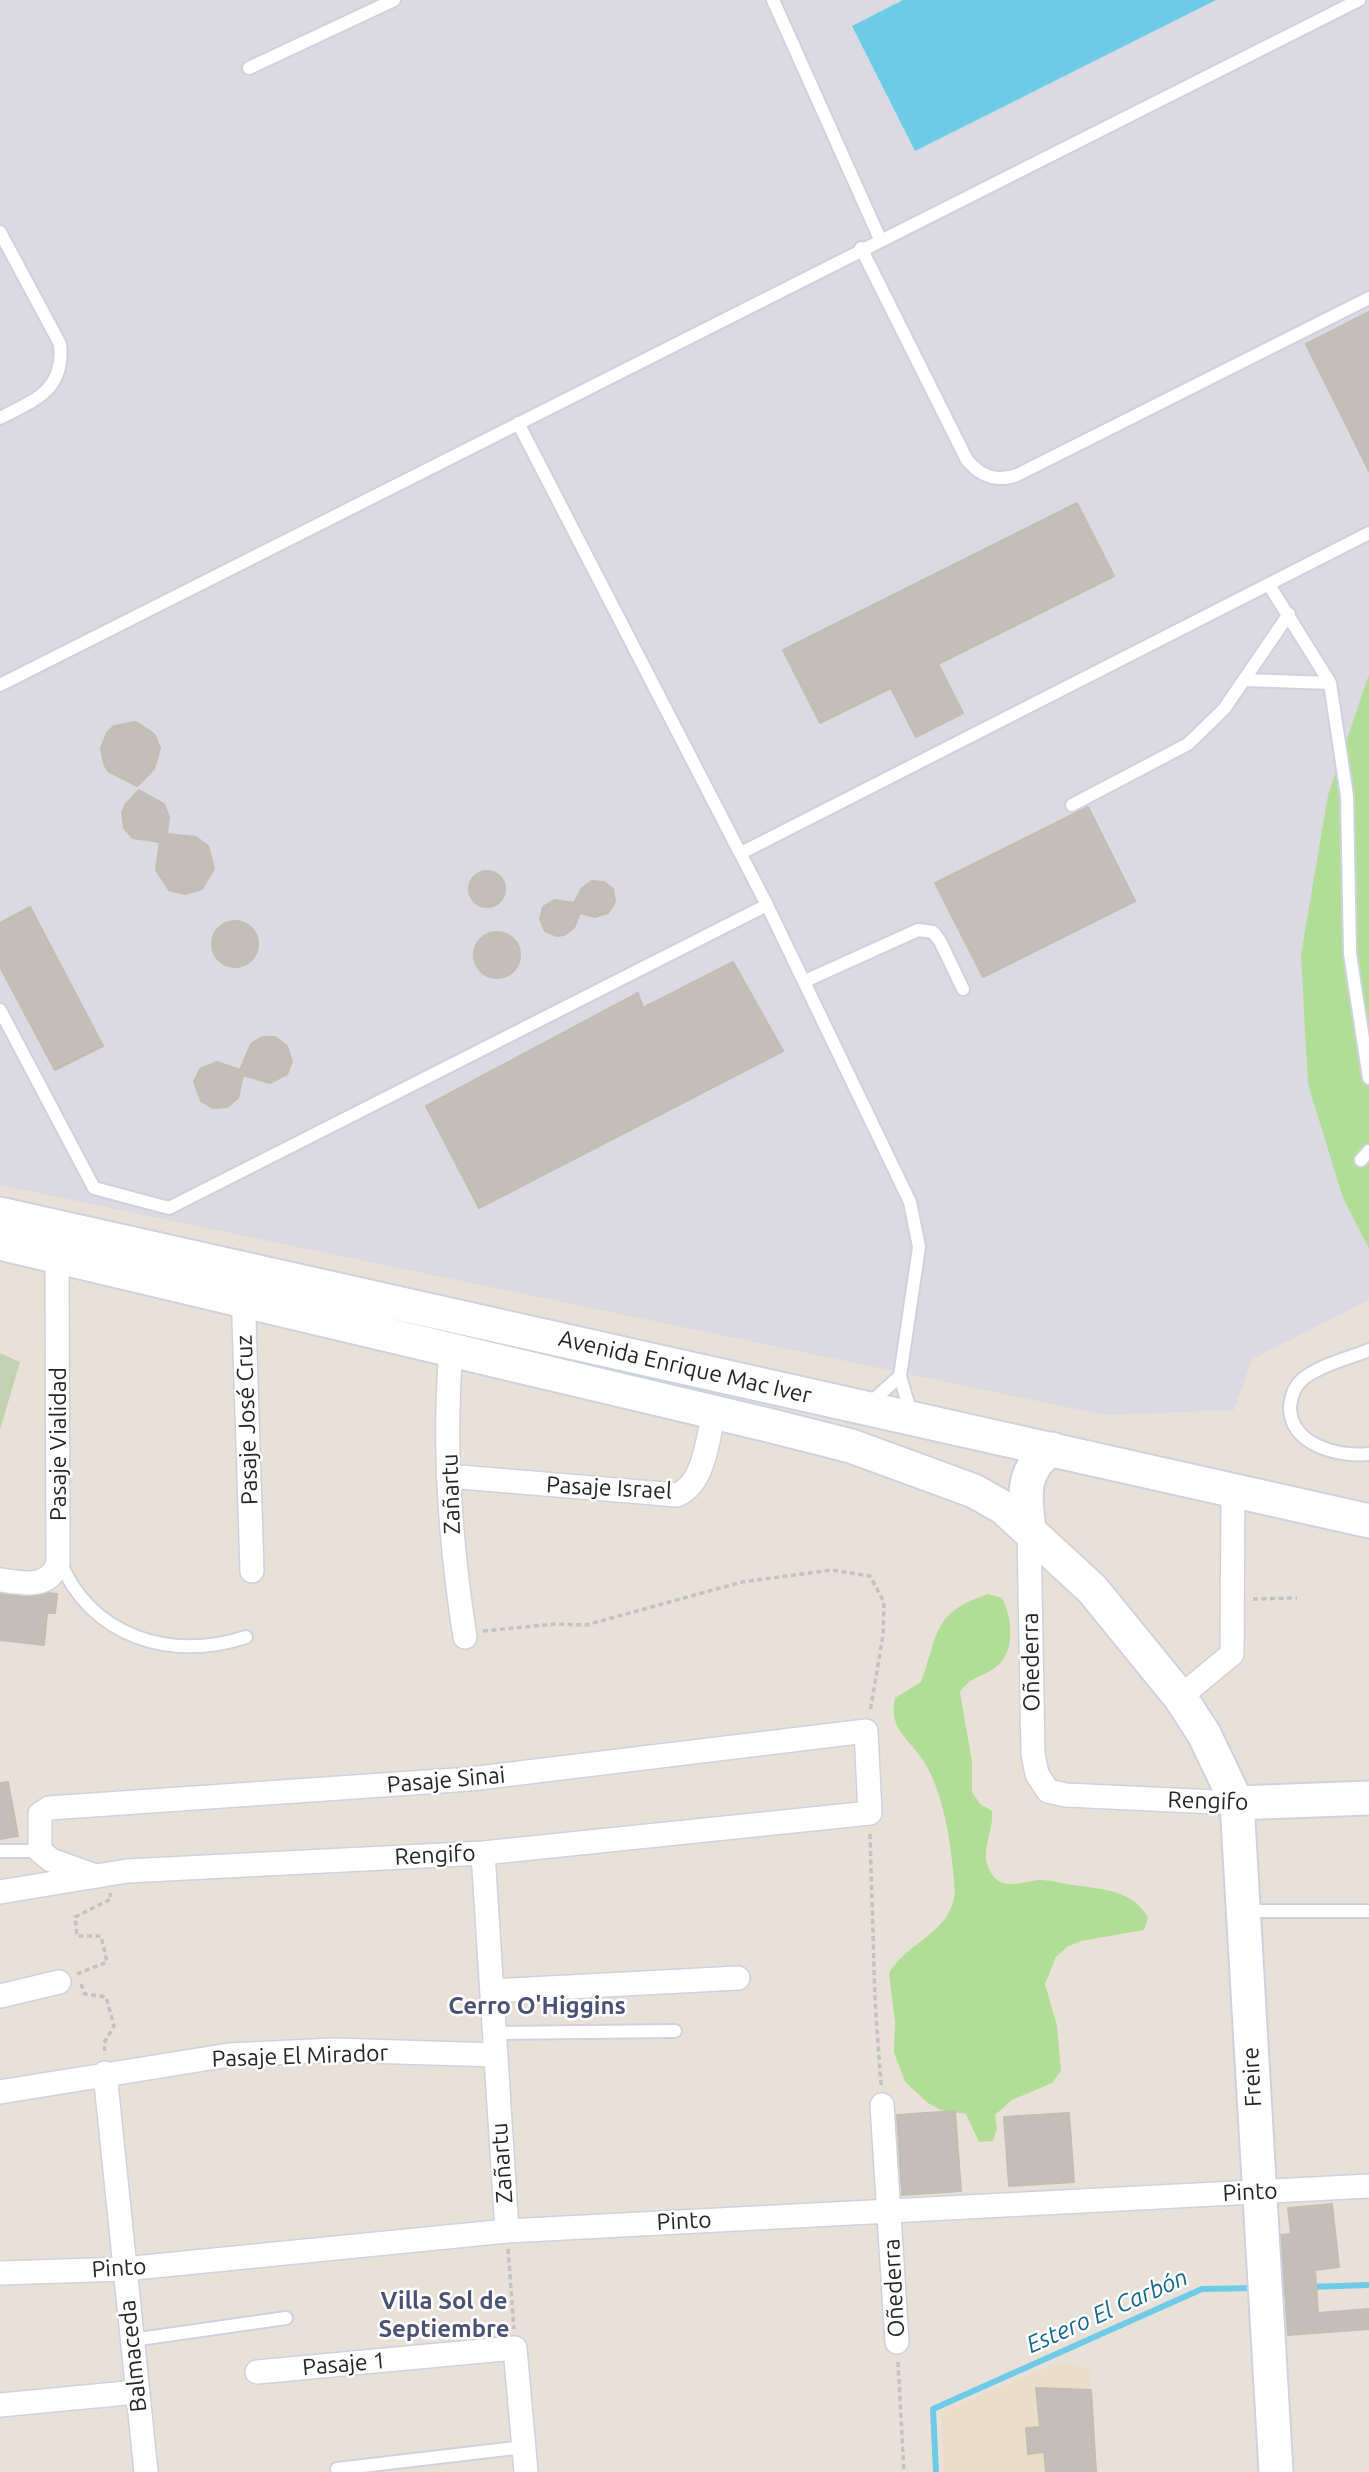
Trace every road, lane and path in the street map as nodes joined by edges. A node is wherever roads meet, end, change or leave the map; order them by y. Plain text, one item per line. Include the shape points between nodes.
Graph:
1 (394, 0) edge
2 (773, 0) edge
3 (1359, 0) edge
4 (250, 68) dead end
5 (0, 232) edge
6 (880, 239) junction
7 (861, 248) junction
8 (1369, 299) edge
9 (0, 418) edge
10 (518, 423) junction
11 (1369, 533) edge
12 (1269, 585) junction
13 (1289, 614) junction
14 (1245, 680) junction
15 (1330, 683) junction
16 (0, 685) edge
17 (1072, 805) dead end
18 (741, 852) junction
19 (767, 905) junction
20 (805, 981) junction
21 (963, 989) dead end
22 (0, 1010) edge
23 (1369, 1078) edge
24 (0, 1214) edge
25 (0, 1243) edge
26 (57, 1256) junction
27 (243, 1283) junction
28 (517, 1329) junction
29 (451, 1350) junction
30 (1369, 1350) edge
31 (511, 1365) junction
32 (900, 1376) junction
33 (865, 1407) junction
34 (714, 1413) junction
35 (912, 1418) junction
36 (813, 1437) junction
37 (1052, 1449) junction
38 (1369, 1454) edge
39 (448, 1476) junction
40 (945, 1479) junction
41 (1233, 1490) junction
42 (1369, 1521) edge
43 (1029, 1530) junction
44 (58, 1556) junction
45 (252, 1572) dead end
46 (0, 1580) edge
47 (1297, 1598) dead end
48 (1234, 1600) junction
49 (246, 1637) dead end
50 (465, 1637) joint
51 (1180, 1697) junction
52 (866, 1731) junction
53 (1048, 1791) joint
54 (1369, 1798) edge
55 (1237, 1803) junction
56 (870, 1813) junction
57 (0, 1851) edge
58 (40, 1851) junction
59 (483, 1853) junction
60 (101, 1874) junction
61 (0, 1892) edge
62 (1242, 1911) junction
63 (1369, 1911) edge
64 (738, 1978) dead end
65 (59, 1982) dead end
66 (492, 1991) junction
67 (0, 1996) edge
68 (675, 2031) dead end
69 (495, 2044) junction
70 (105, 2073) junction
71 (0, 2092) edge
72 (882, 2105) joint
73 (1369, 2186) edge
74 (1258, 2192) junction
75 (890, 2210) junction
76 (507, 2231) junction
77 (124, 2269) junction
78 (0, 2273) edge
79 (286, 2318) dead end
80 (132, 2340) junction
81 (897, 2342) joint
82 (515, 2348) junction
83 (257, 2372) dead end
84 (137, 2392) junction
85 (0, 2405) edge
86 (524, 2446) junction
87 (337, 2469) dead end
88 (146, 2472) edge
89 (526, 2472) edge
90 (904, 2472) edge
91 (1276, 2472) edge

1 - 4 lane
2 - 6 lane
3 - 6 lane
5 - 9 lane via 60,344 61,355 57,377 45,393
6 - 7 lane
7 - 8 lane via 967,460 981,474 999,479 1017,475
7 - 10 lane
10 - 16 lane
10 - 18 lane
11 - 12 lane
12 - 13 lane
12 - 18 lane
13 - 14 lane
13 - 15 lane
14 - 15 lane
14 - 17 lane via 1224,709 1188,744
15 - 23 lane via 1347,796 1350,954
18 - 19 lane
19 - 20 lane
19 - 22 lane via 169,1208 94,1188
20 - 21 lane via 918,930 933,932 940,941
20 - 32 lane via 910,1202 919,1247
24 - 27 main road, Avenida Enrique Mac Iver
25 - 26 main road, Avenida Enrique Mac Iver
26 - 27 main road, Avenida Enrique Mac Iver
26 - 44 street, Pasaje Vialidad
27 - 28 main road, Avenida Enrique Mac Iver
27 - 29 main road, Avenida Enrique Mac Iver
27 - 45 street, Pasaje José Cruz
28 - 31 main road
28 - 33 main road, Avenida Enrique Mac Iver
29 - 31 main road, Avenida Enrique Mac Iver
29 - 39 street, Zañartu
30 - 38 lane via 1305,1377 1294,1391 1290,1408 1295,1428 1309,1443
31 - 34 main road, Avenida Enrique Mac Iver
32 - 33 lane
32 - 35 lane
33 - 35 main road, Avenida Enrique Mac Iver
33 - 36 main road
34 - 36 main road, Avenida Enrique Mac Iver
34 - 39 street, Pasaje Israel via 698,1476 677,1495
35 - 37 main road, Avenida Enrique Mac Iver
35 - 40 main road
36 - 40 main road, Avenida Enrique Mac Iver
37 - 41 main road, Avenida Enrique Mac Iver
37 - 43 main road via 1036,1461 1026,1480
39 - 50 street, Zañartu via 453,1565
40 - 43 main road, Avenida Enrique Mac Iver via 1004,1508
41 - 42 main road, Avenida Enrique Mac Iver
41 - 48 street
43 - 51 main road, Freire via 1092,1590
43 - 53 street, Oñederra via 1032,1754
44 - 46 street via 56,1569 45,1581
44 - 49 lane via 71,1584 90,1608 136,1638 189,1648
47 - 48 path
48 - 51 street via 1232,1654
50 - 52 path via 486,1629 586,1625 742,1582 832,1570 870,1576 884,1602 883,1635
51 - 55 main road, Freire via 1204,1734
52 - 56 street
52 - 58 street, Pasaje Sinai via 470,1779 49,1808 40,1814
53 - 55 street, Rengifo
54 - 55 main road, Rengifo
55 - 62 main road, Freire
56 - 59 street, Rengifo
56 - 72 path via 874,2000
57 - 58 lane
58 - 60 street via 51,1860
59 - 60 street, Rengifo
59 - 66 street, Zañartu
60 - 61 street, Rengifo
60 - 70 path via 111,1899 75,1917 77,1936 101,1936 107,1962 76,1974 85,1994 106,1997 114,2026 104,2043
62 - 63 lane
62 - 74 main road, Freire
64 - 66 street
65 - 67 street
66 - 69 street, Zañartu
68 - 69 lane
69 - 70 street, Pasaje El Mirador via 229,2055
69 - 76 street, Zañartu
70 - 71 street, Pasaje El Mirador
70 - 77 street, Balmaceda
72 - 75 street, Oñederra
73 - 74 street, Pinto
74 - 75 street, Pinto
74 - 91 main road, Freire
75 - 76 street, Pinto
75 - 81 street, Oñederra
76 - 77 street, Pinto
76 - 82 path, Zañartu
77 - 78 street, Pinto
77 - 80 street, Balmaceda
79 - 80 lane
80 - 84 street, Balmaceda
81 - 90 path, Oñederra
82 - 83 street, Pasaje 1
82 - 86 street
84 - 85 street
84 - 88 street, Balmaceda
86 - 87 lane
86 - 89 street

